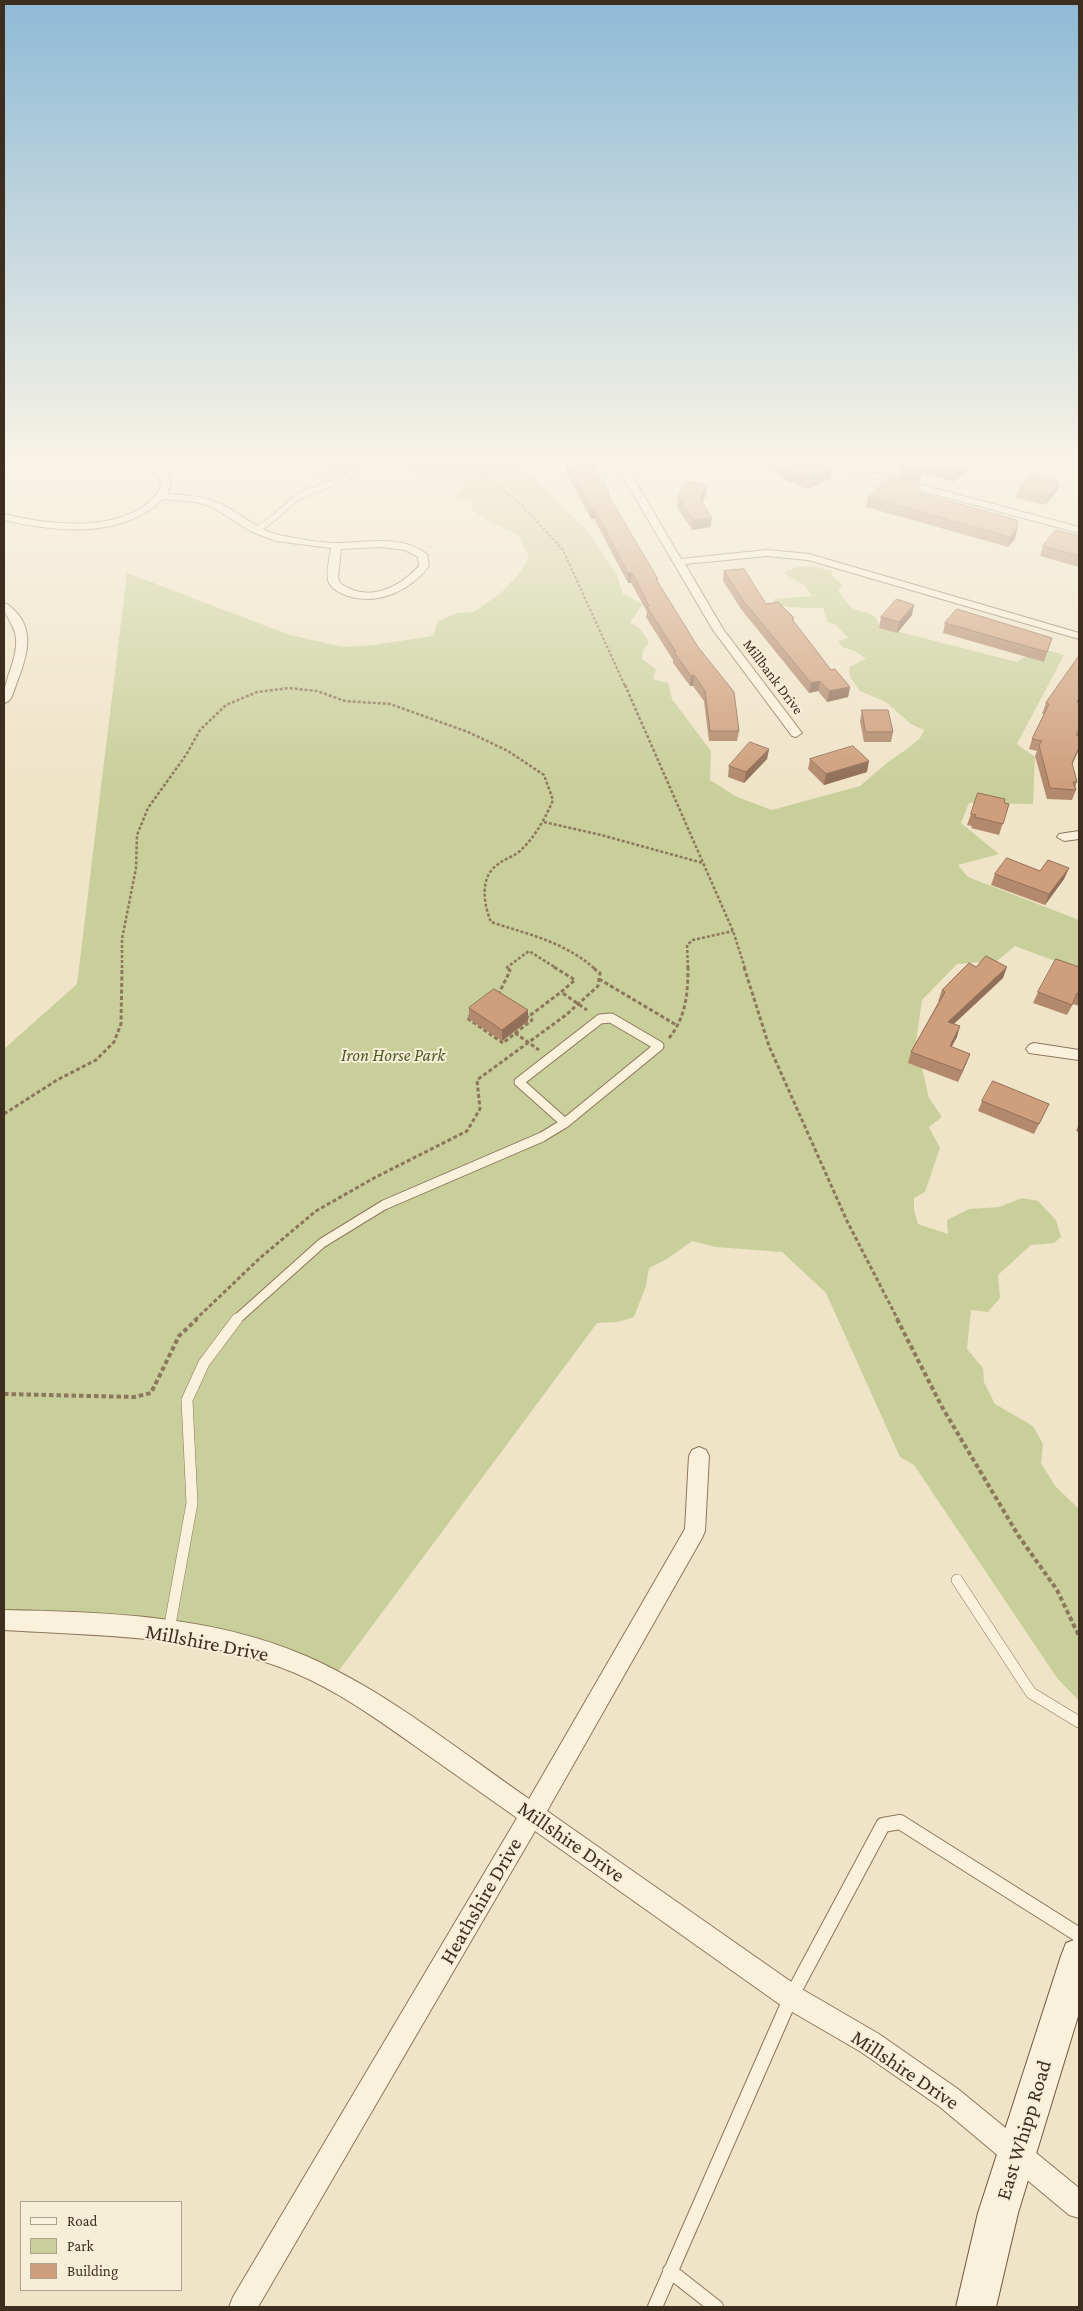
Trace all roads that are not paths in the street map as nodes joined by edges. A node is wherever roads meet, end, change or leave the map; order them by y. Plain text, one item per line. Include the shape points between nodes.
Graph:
1 (333, 568) edge
2 (422, 568) edge
3 (681, 568) edge
4 (846, 568) edge
5 (4, 606) edge
6 (1079, 636) edge
7 (4, 700) edge
8 (796, 732) dead end
9 (1079, 834) edge
10 (1064, 837) dead end
11 (1034, 1049) dead end
12 (1079, 1055) edge
13 (565, 1123) junction
14 (699, 1456) dead end
15 (957, 1580) dead end
16 (4, 1620) edge
17 (168, 1631) junction
18 (1079, 1722) edge
19 (532, 1814) junction
20 (1079, 1935) edge
21 (1079, 1956) edge
22 (792, 1997) junction
23 (1017, 2154) junction
24 (1079, 2205) edge
25 (670, 2271) junction
26 (243, 2307) edge
27 (654, 2307) edge
28 (716, 2307) edge
29 (976, 2307) edge

1 - 2 street via 332,578 339,588 351,594 373,596 396,590
3 - 8 street, Millbank Drive via 718,630
4 - 6 street
5 - 7 street via 18,620 23,642
9 - 10 street
11 - 12 street
13 - 13 lane via 659,1046 611,1018 600,1018 519,1082
13 - 17 lane via 542,1137 384,1205 322,1242 236,1320 204,1363 187,1400 192,1503
14 - 19 street, Heathshire Drive via 694,1532
15 - 18 lane via 1031,1693
16 - 17 street, Millshire Drive
17 - 19 street, Millshire Drive via 248,1646 332,1680 390,1715
19 - 22 street, Millshire Drive
19 - 26 street, Heathshire Drive
20 - 22 lane via 900,1822 883,1826
21 - 23 main road, East Whipp Road
22 - 23 street, Millshire Drive via 870,2043 961,2108
22 - 25 lane
23 - 24 street, Millshire Drive
23 - 29 main road, East Whipp Road via 998,2213
25 - 27 lane
25 - 28 lane

